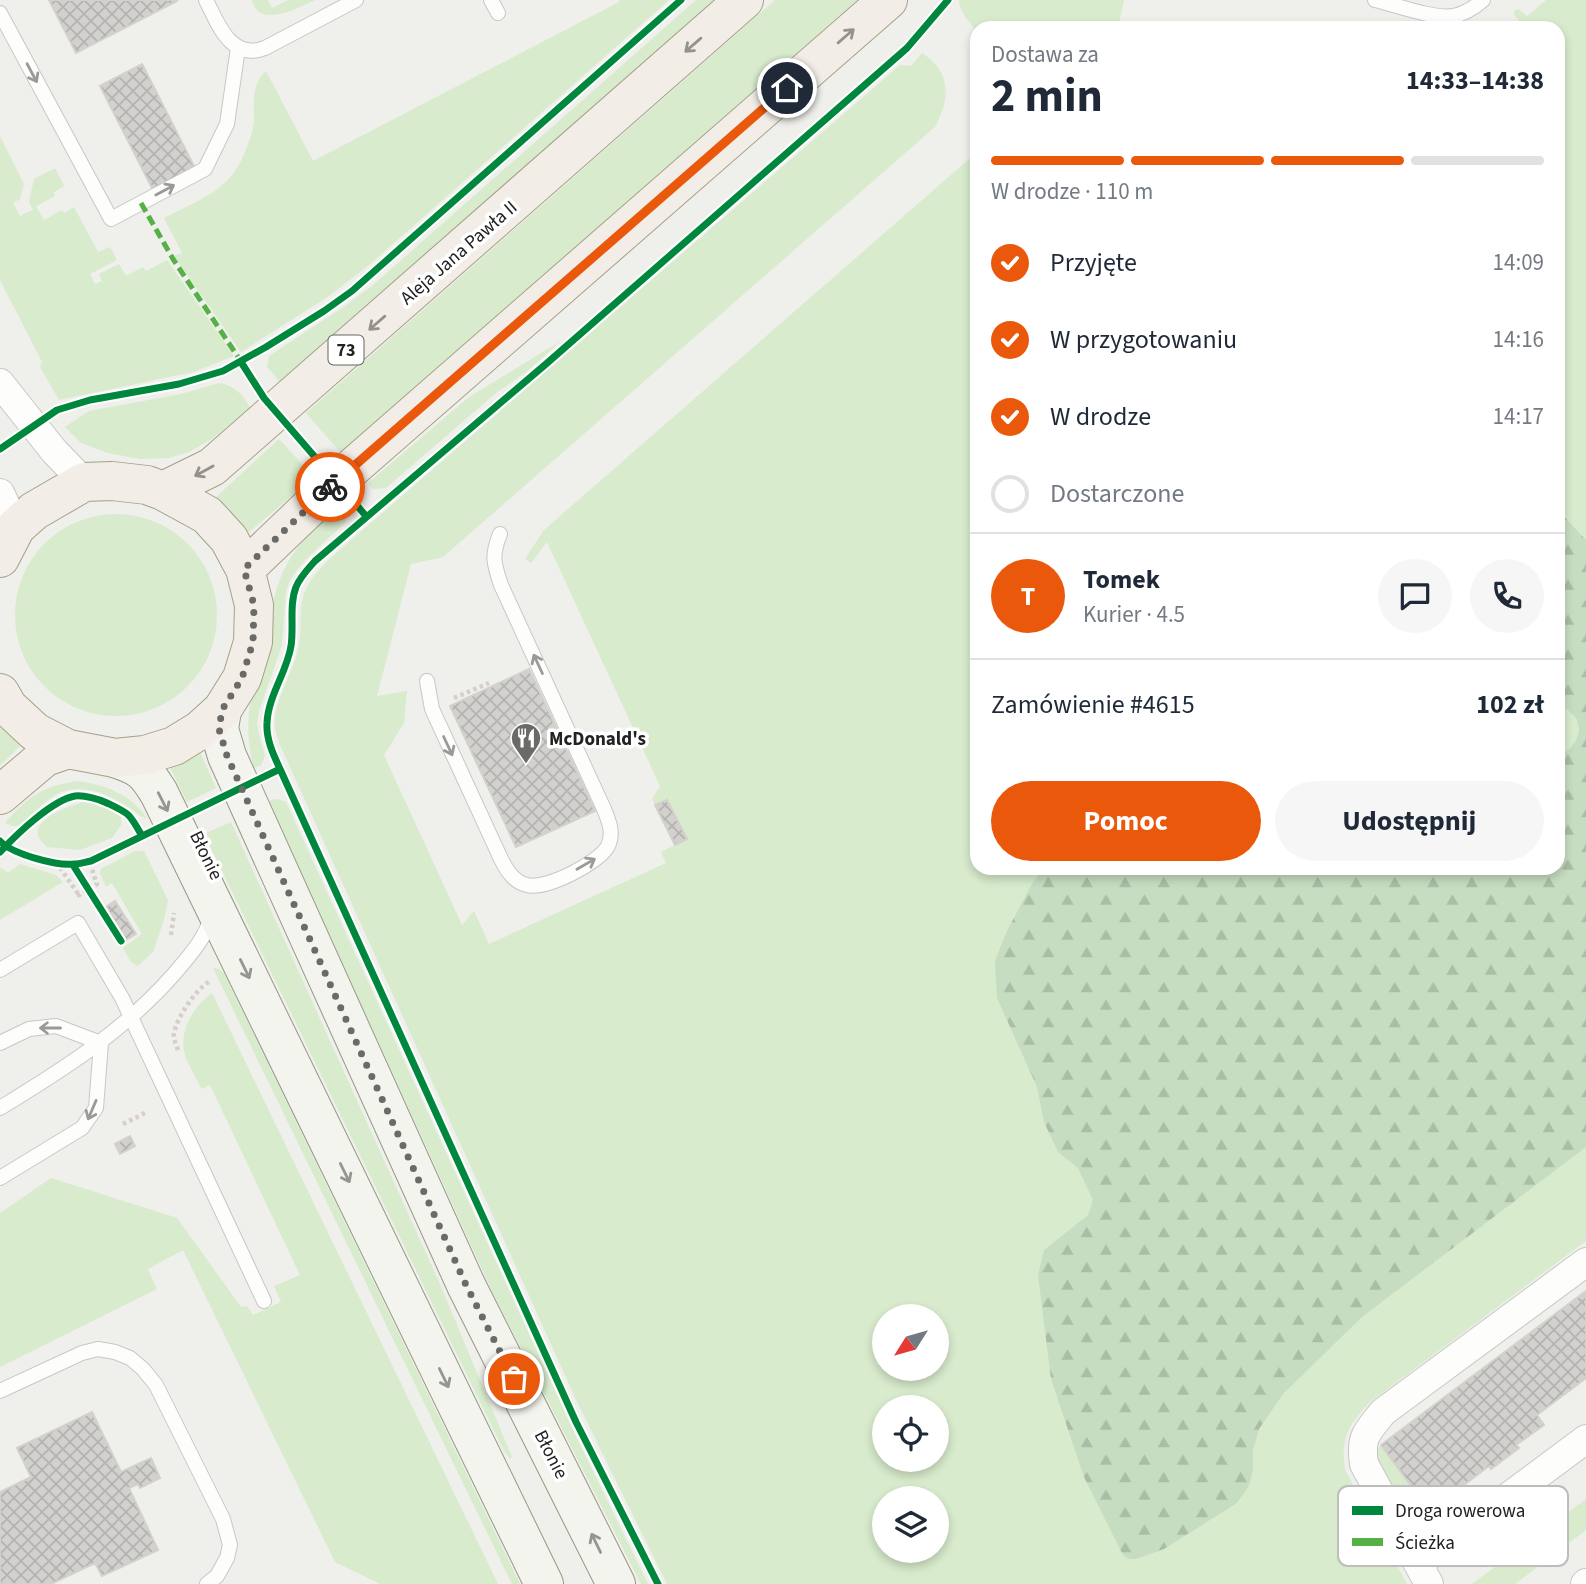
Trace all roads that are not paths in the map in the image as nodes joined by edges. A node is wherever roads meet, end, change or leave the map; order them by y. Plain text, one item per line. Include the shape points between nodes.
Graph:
1 (206, 0) edge
2 (356, 0) edge
3 (744, 0) edge
4 (888, 0) edge
5 (1375, 0) edge
6 (1483, 0) edge
7 (0, 13) edge
8 (238, 48) junction
9 (0, 383) edge
10 (84, 482) junction
11 (163, 491) junction
12 (5, 526) edge
13 (500, 534) dead end
14 (244, 569) junction
15 (427, 681) dead end
16 (0, 693) edge
17 (222, 710) junction
18 (68, 750) junction
19 (115, 758) junction
20 (0, 795) edge
21 (215, 908) junction
22 (0, 970) edge
23 (131, 1016) junction
24 (0, 1043) edge
25 (101, 1043) junction
26 (0, 1108) edge
27 (0, 1178) edge
28 (1586, 1262) edge
29 (264, 1301) dead end
30 (0, 1391) edge
31 (1586, 1439) edge
32 (1376, 1486) edge
33 (1529, 1486) edge
34 (207, 1584) edge
35 (544, 1584) edge
36 (616, 1584) edge

1 - 8 lane via 221,30
2 - 8 lane via 265,48
3 -> 11 main road, Aleja Jana Pawła II / 73 via 212,467
14 -> 4 main road via 336,482
5 - 6 lane via 1446,16 1456,16
7 -> 8 lane via 111,219 205,169 227,124
9 - 10 street
10 - 11 main road via 112,481
10 - 12 main road
11 - 14 main road via 206,515 229,540
15 -> 13 lane via 432,709 512,877 527,885 550,883 604,852 610,823 500,585 494,561
14 - 17 main road via 254,605 253,642 242,678
16 - 18 main road via 35,732
17 - 19 main road via 174,746
36 -> 17 main road, Błonie via 466,1285 231,766 219,729
18 - 19 main road
18 - 20 main road via 45,757
19 -> 21 main road, Błonie via 136,766 149,778
21 - 23 lane via 198,947
21 -> 35 main road, Błonie
22 - 23 lane via 78,923
23 - 25 lane
23 - 29 lane
25 -> 24 lane via 56,1026 29,1029
25 - 26 lane
25 -> 27 lane via 96,1108 82,1128
28 - 32 street via 1383,1412 1366,1433 1362,1448 1364,1464
30 - 34 lane via 98,1349 130,1358 143,1369 156,1385 223,1519 230,1545 227,1558
31 - 33 street

